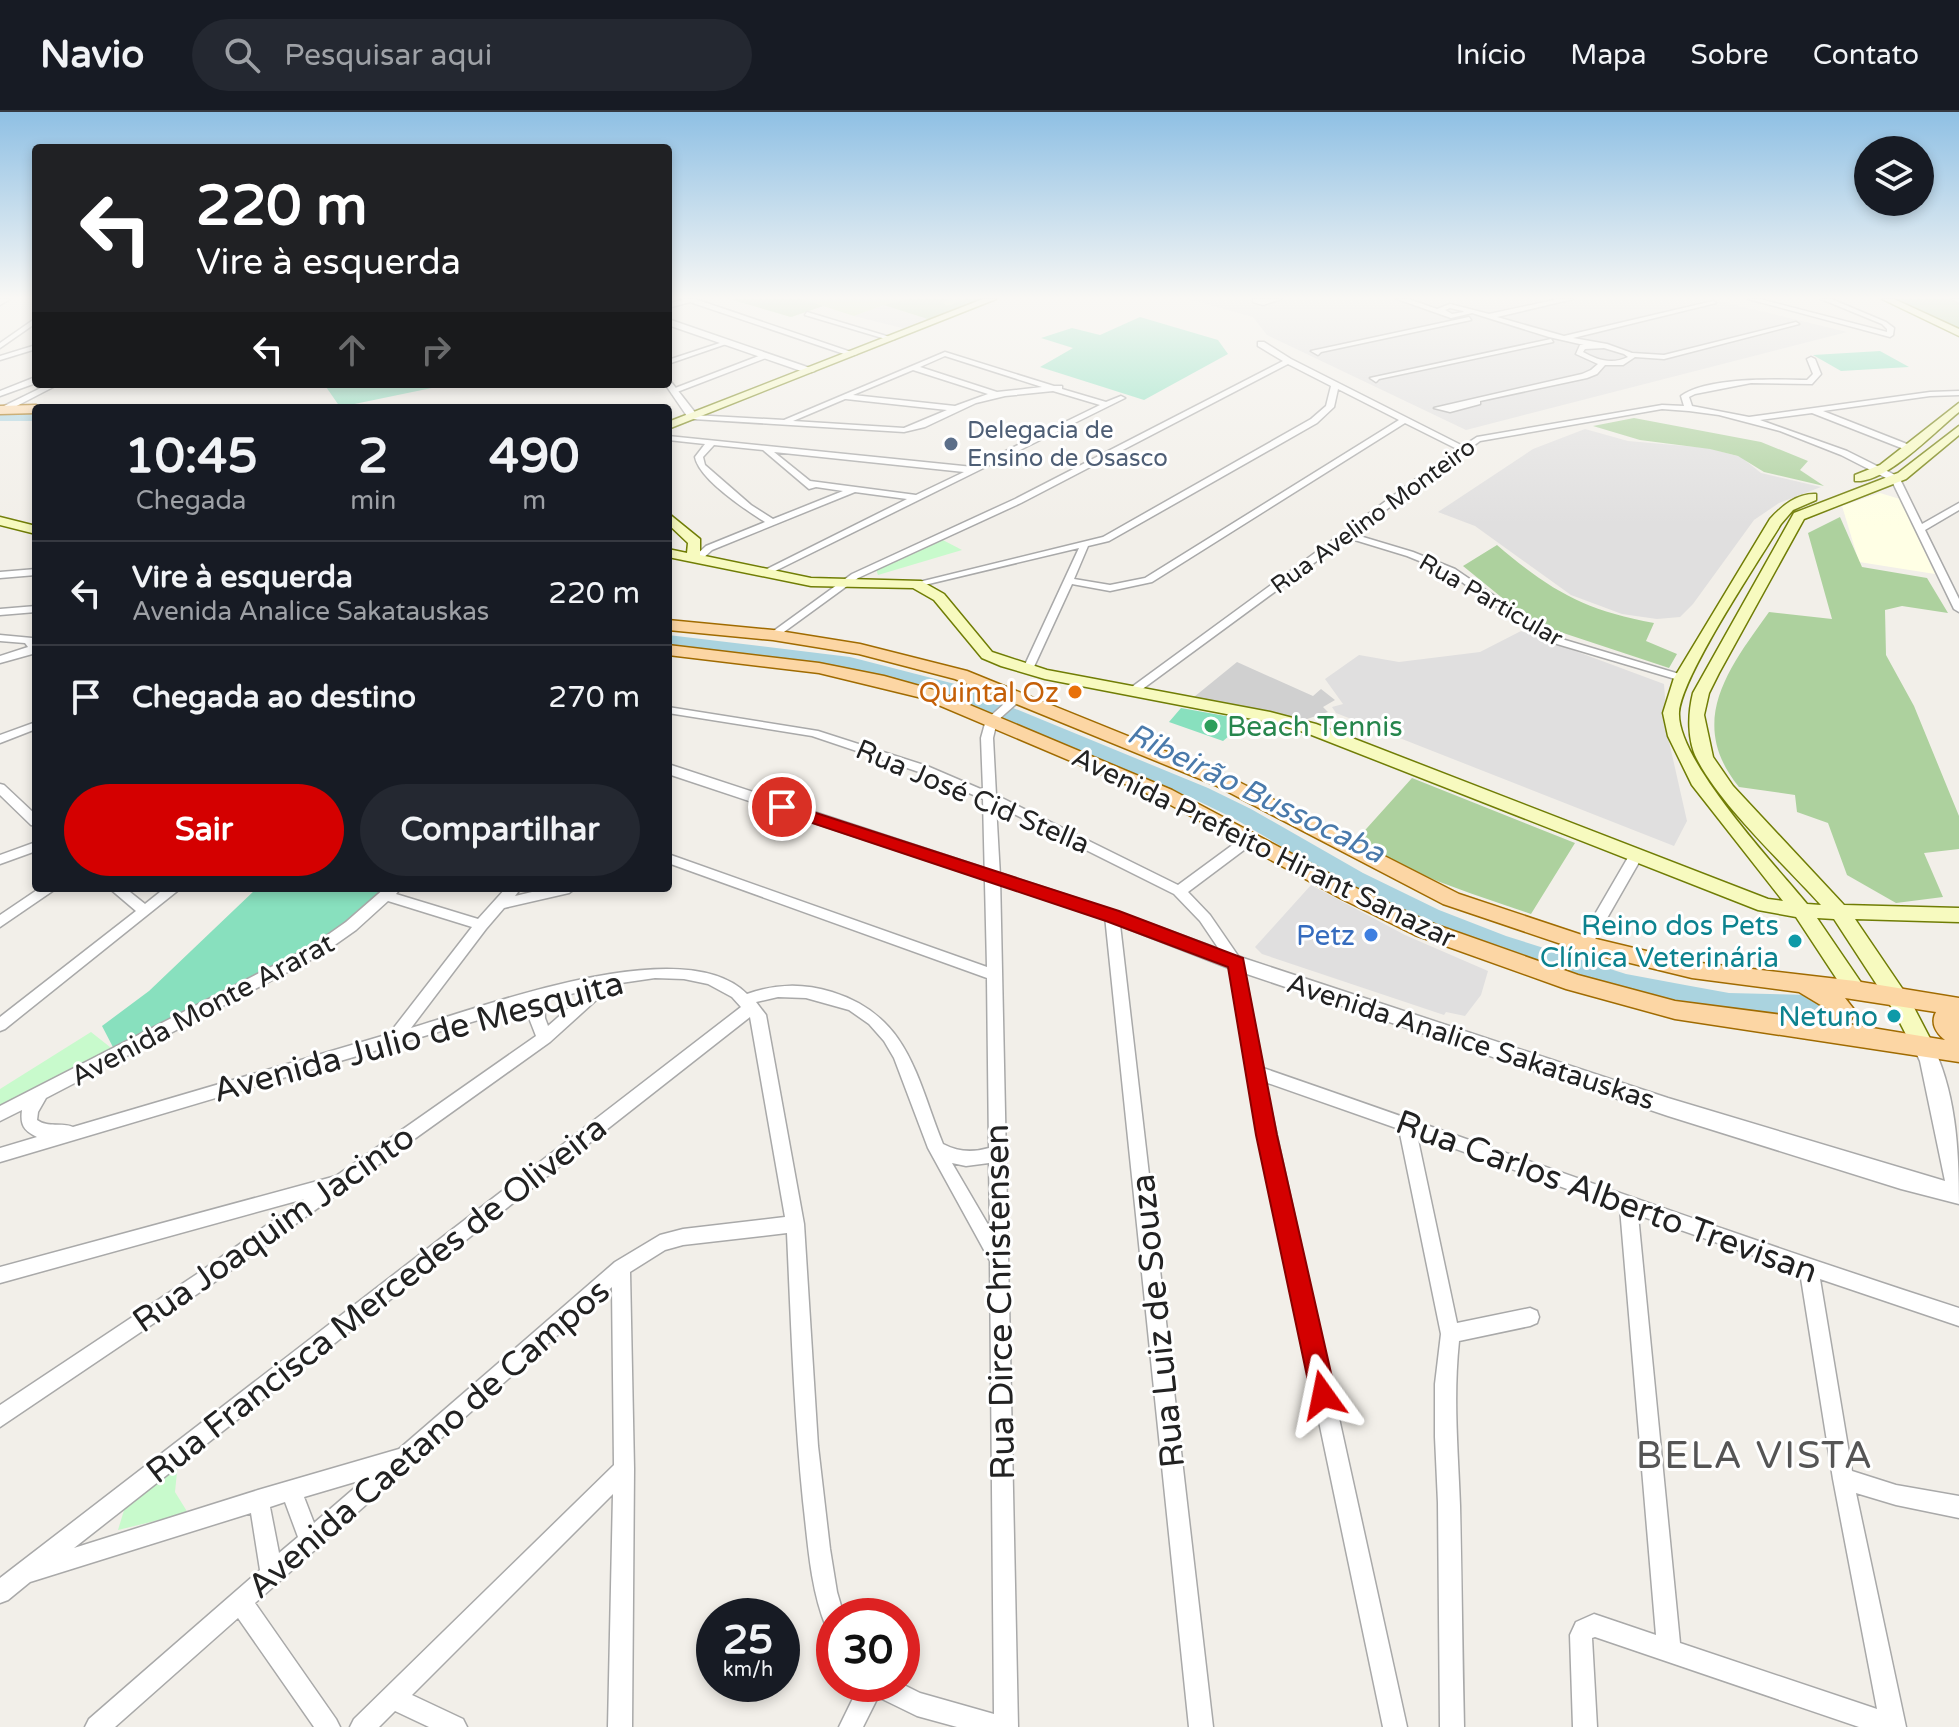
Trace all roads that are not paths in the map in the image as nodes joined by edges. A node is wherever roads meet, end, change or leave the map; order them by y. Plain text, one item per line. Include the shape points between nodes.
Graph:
1 (708, 374) edge
2 (801, 374) edge
3 (895, 374) edge
4 (935, 374) edge
5 (1014, 374) edge
6 (1262, 374) edge
7 (1314, 374) edge
8 (1588, 374) edge
9 (1817, 374) edge
10 (32, 382) edge
11 (1335, 385) junction
12 (672, 386) edge
13 (672, 387) edge
14 (48, 388) edge
15 (1059, 388) junction
16 (0, 394) edge
17 (995, 394) junction
18 (1959, 394) edge
19 (842, 397) junction
20 (1121, 398) dead end
21 (1477, 402) dead end
22 (1106, 405) junction
23 (1959, 406) edge
24 (954, 408) junction
25 (1689, 408) junction
26 (32, 410) edge
27 (1812, 410) junction
28 (1, 414) edge
29 (693, 417) junction
30 (1405, 420) junction
31 (1744, 420) junction
32 (32, 422) edge
33 (782, 422) junction
34 (672, 425) edge
35 (1959, 429) edge
36 (672, 438) edge
37 (712, 442) junction
38 (764, 448) junction
39 (1909, 448) junction
40 (1463, 449) junction
41 (974, 470) junction
42 (1880, 479) junction
43 (807, 483) junction
44 (857, 488) junction
45 (1905, 495) junction
46 (918, 498) junction
47 (828, 500) junction
48 (1959, 506) edge
49 (0, 521) edge
50 (672, 521) edge
51 (772, 522) junction
52 (32, 529) edge
53 (1920, 529) junction
54 (686, 534) junction
55 (1347, 535) junction
56 (1084, 547) junction
57 (672, 549) edge
58 (672, 553) edge
59 (695, 557) junction
60 (32, 572) edge
61 (762, 574) junction
62 (0, 575) edge
63 (1070, 581) junction
64 (848, 583) junction
65 (916, 584) junction
66 (1953, 586) edge
67 (32, 609) edge
68 (1959, 609) edge
69 (0, 612) edge
70 (672, 625) edge
71 (773, 635) junction
72 (6, 638) edge
73 (32, 645) edge
74 (32, 650) edge
75 (672, 650) edge
76 (0, 653) edge
77 (0, 660) edge
78 (1028, 669) junction
79 (1682, 678) junction
80 (1133, 691) junction
81 (1014, 701) junction
82 (672, 711) edge
83 (994, 718) junction
84 (32, 727) edge
85 (0, 739) edge
86 (672, 770) edge
87 (2, 793) edge
88 (989, 797) junction
89 (32, 819) edge
90 (1251, 838) junction
91 (32, 848) edge
92 (1635, 857) junction
93 (0, 860) edge
94 (672, 862) edge
95 (993, 876) junction
96 (1809, 881) junction
97 (1783, 887) junction
98 (1179, 891) junction
99 (44, 892) edge
100 (121, 892) edge
101 (169, 892) edge
102 (390, 892) edge
103 (510, 892) edge
104 (552, 892) edge
105 (500, 904) junction
106 (145, 911) junction
107 (1802, 911) junction
108 (1840, 913) junction
109 (1959, 915) edge
110 (1112, 916) junction
111 (0, 922) edge
112 (481, 925) junction
113 (1585, 944) junction
114 (1236, 963) junction
115 (994, 975) junction
116 (610, 980) junction
117 (1778, 982) junction
118 (1855, 990) junction
119 (537, 997) junction
120 (1898, 1001) junction
121 (749, 1003) junction
122 (1959, 1007) edge
123 (1959, 1016) edge
124 (0, 1025) edge
125 (1791, 1025) junction
126 (545, 1038) junction
127 (1959, 1038) edge
128 (1920, 1039) junction
129 (393, 1041) junction
130 (1959, 1052) edge
131 (1256, 1072) junction
132 (38, 1097) junction
133 (0, 1114) edge
134 (1406, 1123) junction
135 (83, 1129) junction
136 (937, 1149) junction
137 (996, 1153) junction
138 (0, 1155) edge
139 (346, 1180) junction
140 (1959, 1194) edge
141 (1628, 1202) junction
142 (795, 1224) junction
143 (997, 1259) junction
144 (621, 1268) junction
145 (1809, 1269) junction
146 (0, 1275) edge
147 (1530, 1317) dead end
148 (1959, 1317) edge
149 (1450, 1334) junction
150 (2, 1415) edge
151 (403, 1458) junction
152 (624, 1469) junction
153 (1843, 1479) junction
154 (291, 1490) junction
155 (258, 1500) junction
156 (1959, 1507) edge
157 (310, 1540) junction
158 (271, 1575) junction
159 (21, 1576) junction
160 (0, 1582) edge
161 (0, 1592) edge
162 (830, 1598) edge
163 (241, 1603) junction
164 (1669, 1649) junction
165 (393, 1698) junction
166 (864, 1702) edge
167 (913, 1702) edge
168 (97, 1727) edge
169 (328, 1727) edge
170 (362, 1727) edge
171 (455, 1727) edge
172 (620, 1727) edge
173 (851, 1727) edge
174 (998, 1727) edge
175 (1006, 1727) edge
176 (1201, 1727) edge
177 (1395, 1727) edge
178 (1452, 1727) edge
179 (1585, 1727) edge
180 (1893, 1727) edge

1 - 12 street
2 - 29 main road
3 - 19 street
4 - 17 street
5 - 15 street
6 - 64 street
7 - 11 street
8 - 21 street
9 - 25 street via 1809,382 1751,381 1693,392 1685,396
10 - 16 street
11 - 30 street
11 - 56 street via 1330,407 1314,421 1122,531
13 - 29 street
14 - 28 street
15 - 17 street
15 - 22 street
17 - 24 street
18 - 27 street
19 - 24 street
19 - 33 street
20 - 22 street
22 - 41 street
23 - 39 main road
24 - 33 street via 904,430
25 - 31 street, Rua Avelino Monteiro
25 - 40 street, Rua Avelino Monteiro via 1654,408 1492,435
26 - 28 main road
27 - 31 street
27 - 39 street
28 - 32 main road
29 - 33 street
29 - 34 main road
30 - 40 street
30 - 63 street via 1148,580 1110,588
31 - 42 street, Rua Avelino Monteiro via 1795,433
35 - 42 main road
36 - 37 street
37 - 38 street
37 - 51 street via 699,457 701,466
38 - 41 street
38 - 43 street
39 - 42 main road
40 - 55 street, Rua Avelino Monteiro
41 - 46 street
42 - 45 main road
42 - 45 street
42 - 79 main road via 1797,502 1780,515
42 - 96 main road via 1799,516 1708,679 1696,715 1700,748 1713,771
43 - 44 street
43 - 47 street
44 - 46 street
44 - 47 street
45 - 53 street
46 - 61 street
47 - 51 street
48 - 53 street
49 - 52 main road
50 - 54 main road
51 - 59 street
53 - 66 street
54 - 57 main road
54 - 59 main road via 695,542
55 - 79 street, Rua Particular via 1452,571 1561,642
55 - 80 street, Rua Avelino Monteiro
56 - 63 street
56 - 65 street
58 - 59 main road
59 - 61 main road
60 - 62 street
61 - 64 main road
63 - 78 street
64 - 65 main road
64 - 71 street
65 - 78 main road via 939,597 987,655
66 - 68 street
67 - 69 street
70 - 71 main road, Avenida Prefeito Hirant Sanazar
71 - 81 main road, Avenida Prefeito Hirant Sanazar via 903,658 961,675
72 - 73 street
72 - 76 street
74 - 77 street
75 - 83 main road, Avenida Prefeito Hirant Sanazar via 884,681
78 - 80 main road
79 - 97 main road via 1671,713 1688,762
80 - 92 main road via 1310,728
81 - 83 street
81 - 113 main road, Avenida Prefeito Hirant Sanazar via 1222,781 1451,899
82 - 88 street, Rua José Cid Stella via 840,739
83 - 88 street, Rua Dirce Christensen via 987,738
83 - 90 main road, Avenida Prefeito Hirant Sanazar
84 - 85 street
86 - 95 street, Avenida Analice Sakatauskas
87 - 89 street
88 - 95 street, Rua Dirce Christensen
88 - 98 street, Rua José Cid Stella
90 - 98 street
90 - 125 main road, Avenida Prefeito Hirant Sanazar via 1423,929 1574,983 1675,1010
91 - 93 street
92 - 107 main road via 1753,901
92 - 113 street
94 - 115 street
95 - 110 street, Avenida Analice Sakatauskas
95 - 115 street, Rua Dirce Christensen
96 - 97 main road via 1802,890
96 - 108 main road
97 - 107 main road
98 - 114 street, Rua José Cid Stella
99 - 111 street
100 - 106 street
101 - 106 street
102 - 112 street
102 - 132 street, Avenida Monte Ararat via 317,950
103 - 105 street
104 - 105 street
105 - 112 street
106 - 124 street
107 - 108 main road
107 - 118 main road
108 - 109 main road
108 - 120 main road
110 - 114 street, Avenida Analice Sakatauskas
110 - 176 street, Rua Luiz de Souza
112 - 129 street
113 - 117 main road, Avenida Prefeito Hirant Sanazar via 1692,970
114 - 131 street
114 - 140 street, Avenida Analice Sakatauskas via 1668,1107
115 - 137 street, Rua Dirce Christensen
116 - 119 street, Avenida Julio de Mesquita
116 - 121 street, Avenida Julio de Mesquita via 690,973 726,985
116 - 126 street, Rua Joaquim Jacinto
117 - 118 main road, Avenida Prefeito Hirant Sanazar
117 - 125 main road via 1818,993 1844,1012 1832,1020
118 - 120 main road, Avenida Prefeito Hirant Sanazar
119 - 126 street via 537,1018
119 - 129 street, Avenida Julio de Mesquita
120 - 122 main road, Avenida Prefeito Hirant Sanazar
120 - 128 main road
121 - 136 street via 774,990 804,990 858,1005 875,1017 897,1048
121 - 142 street via 758,1015 766,1049
121 - 159 street, Rua Francisca Mercedes de Oliveira
123 - 127 main road via 1945,1018 1947,1028
125 - 128 main road, Avenida Prefeito Hirant Sanazar
126 - 139 street, Rua Joaquim Jacinto
128 - 130 main road, Avenida Prefeito Hirant Sanazar
128 - 140 street via 1930,1061
129 - 135 street, Avenida Julio de Mesquita
131 - 134 street, Rua Carlos Alberto Trevisan
131 - 177 street
132 - 133 street, Avenida Monte Ararat
132 - 135 street, Avenida Julio de Mesquita via 28,1117 34,1128
134 - 141 street, Rua Carlos Alberto Trevisan
134 - 149 street
135 - 138 street, Avenida Julio de Mesquita
136 - 137 street via 965,1160
136 - 143 street
137 - 143 street, Rua Dirce Christensen
139 - 146 street
139 - 150 street, Rua Joaquim Jacinto
141 - 145 street, Rua Carlos Alberto Trevisan
141 - 164 street
142 - 144 street, Avenida Caetano de Campos via 683,1237 660,1243
142 - 162 street via 808,1446
143 - 175 street, Rua Dirce Christensen
144 - 151 street, Avenida Caetano de Campos
144 - 152 street
145 - 148 street, Rua Carlos Alberto Trevisan
145 - 153 street
147 - 149 street
149 - 178 street via 1445,1437
151 - 154 street
151 - 157 street, Avenida Caetano de Campos
152 - 165 street
152 - 172 street
153 - 156 street
153 - 180 street
154 - 155 street
154 - 157 street
155 - 158 street
155 - 159 street
157 - 158 street, Avenida Caetano de Campos
158 - 163 street, Avenida Caetano de Campos
159 - 160 street
159 - 161 street, Rua Francisca Mercedes de Oliveira
163 - 168 street, Avenida Caetano de Campos
163 - 169 street
164 - 179 street via 1599,1625 1581,1635
164 - 180 street
165 - 170 street
165 - 171 street
166 - 173 street
167 - 174 street

